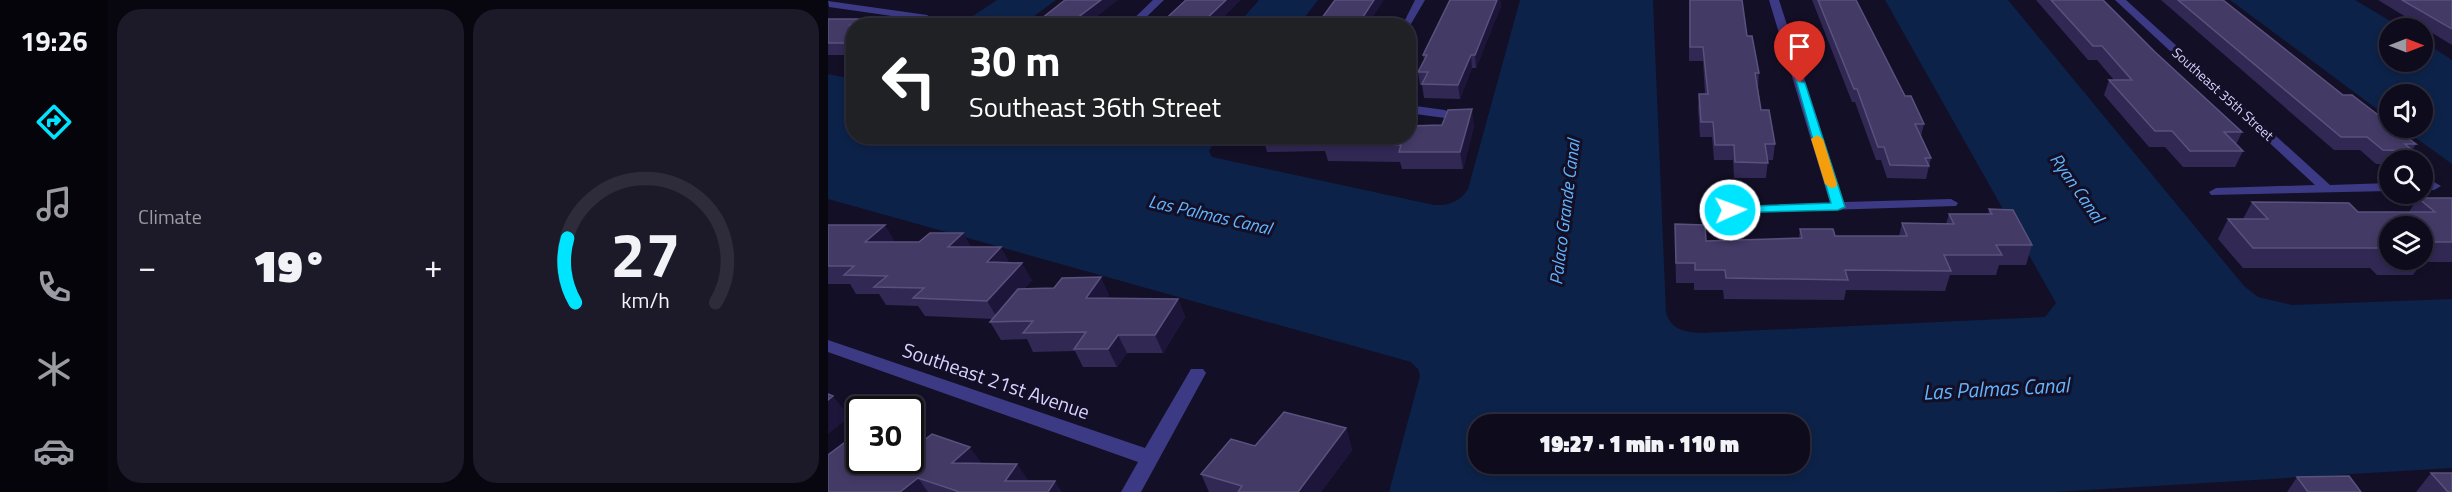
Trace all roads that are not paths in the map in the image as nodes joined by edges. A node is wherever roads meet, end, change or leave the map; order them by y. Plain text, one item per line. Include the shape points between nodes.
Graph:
1 (892, 0) edge
2 (1159, 0) edge
3 (1420, 0) edge
4 (1774, 0) edge
5 (2120, 0) edge
6 (829, 4) edge
7 (869, 9) junction
8 (927, 18) dead end
9 (1140, 18) edge
10 (1411, 18) edge
11 (1416, 109) edge
12 (1445, 114) edge
13 (2379, 187) edge
14 (2326, 189) junction
15 (2216, 192) dead end
16 (1951, 203) dead end
17 (1838, 207) junction
18 (1730, 210) dead end
19 (828, 346) edge
20 (1197, 373) dead end
21 (1150, 458) junction
22 (1131, 492) edge

1 - 7 street
2 - 9 street
3 - 10 street
4 - 17 street
5 - 14 street, Southeast 35th Street
6 - 7 street
7 - 8 street
11 - 12 street
13 - 14 street
14 - 15 street
16 - 17 street
17 - 18 street
19 - 21 street, Southeast 21st Avenue
20 - 21 street
21 - 22 street

